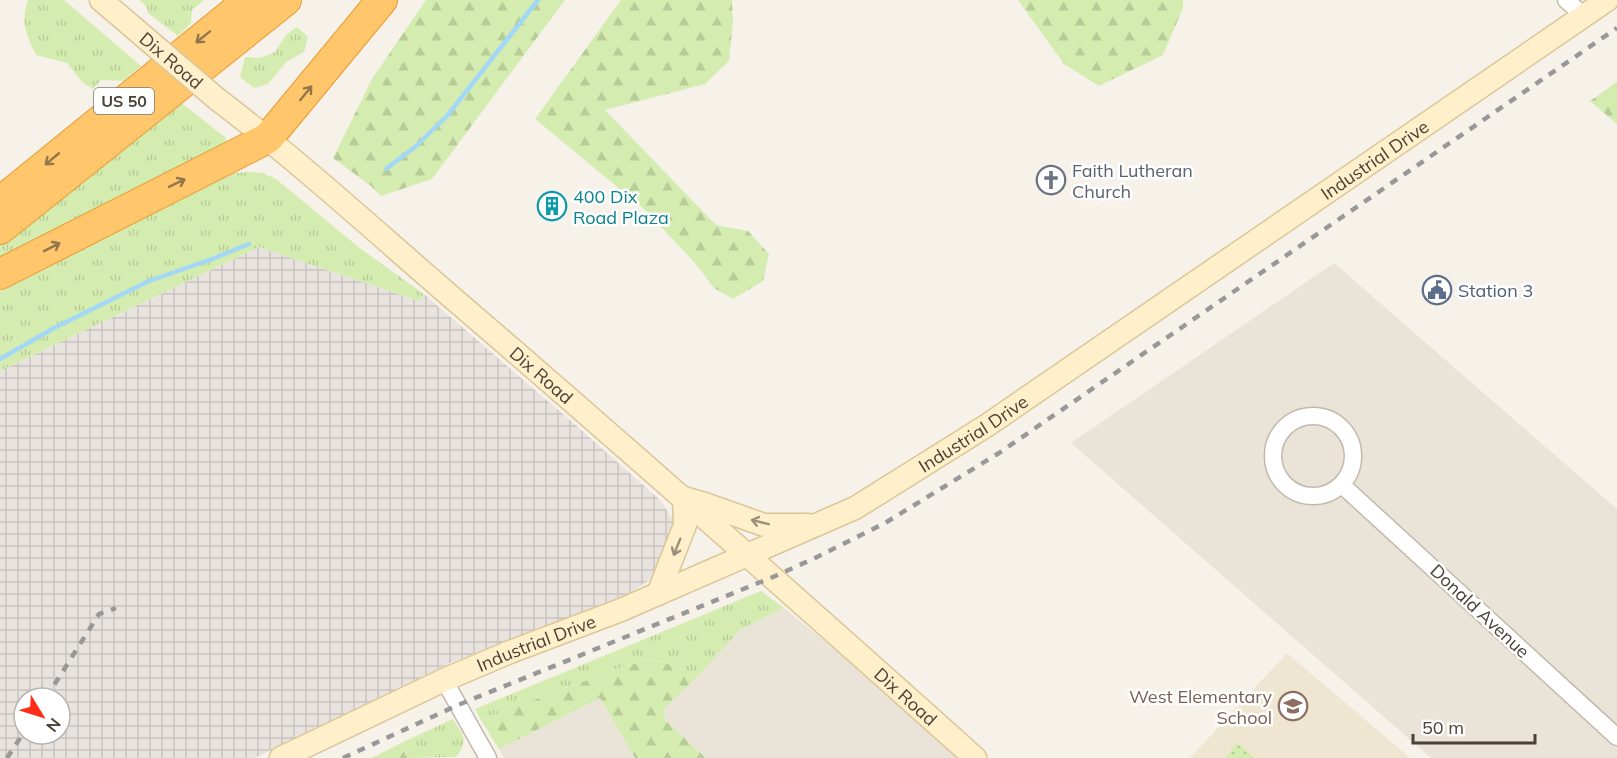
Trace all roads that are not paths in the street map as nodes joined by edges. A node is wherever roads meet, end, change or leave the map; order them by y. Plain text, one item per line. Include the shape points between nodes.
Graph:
1 (101, 0) edge
2 (249, 0) edge
3 (286, 0) edge
4 (382, 0) edge
5 (1566, 0) edge
6 (1607, 0) edge
7 (1584, 16) junction
8 (268, 138) junction
9 (0, 202) edge
10 (0, 229) edge
11 (0, 274) edge
12 (1342, 484) junction
13 (684, 498) junction
14 (818, 525) junction
15 (749, 555) junction
16 (658, 594) junction
17 (444, 680) junction
18 (1617, 737) edge
19 (281, 758) edge
20 (488, 758) edge
21 (975, 758) edge

1 - 8 main road, Dix Road, bridge
2 -> 9 highway, US 50
3 - 10 highway, US 50
8 -> 4 highway
5 - 7 street
6 - 7 main road, Industrial Drive
7 - 14 main road, Industrial Drive via 986,426 855,508
11 -> 8 highway
8 - 13 main road, Dix Road
12 - 12 street via 1353,462 1350,437 1342,427 1319,416 1306,416 1284,428 1273,450 1278,475 1285,485 1307,496 1320,496
12 - 18 street, Donald Avenue
14 -> 13 main road via 764,525
13 - 15 main road, Dix Road
13 -> 16 main road via 686,525
14 - 15 main road, Industrial Drive
15 - 16 main road, Industrial Drive
15 - 21 main road, Dix Road
16 - 17 main road, Industrial Drive
17 - 19 main road, Industrial Drive
17 - 20 street

